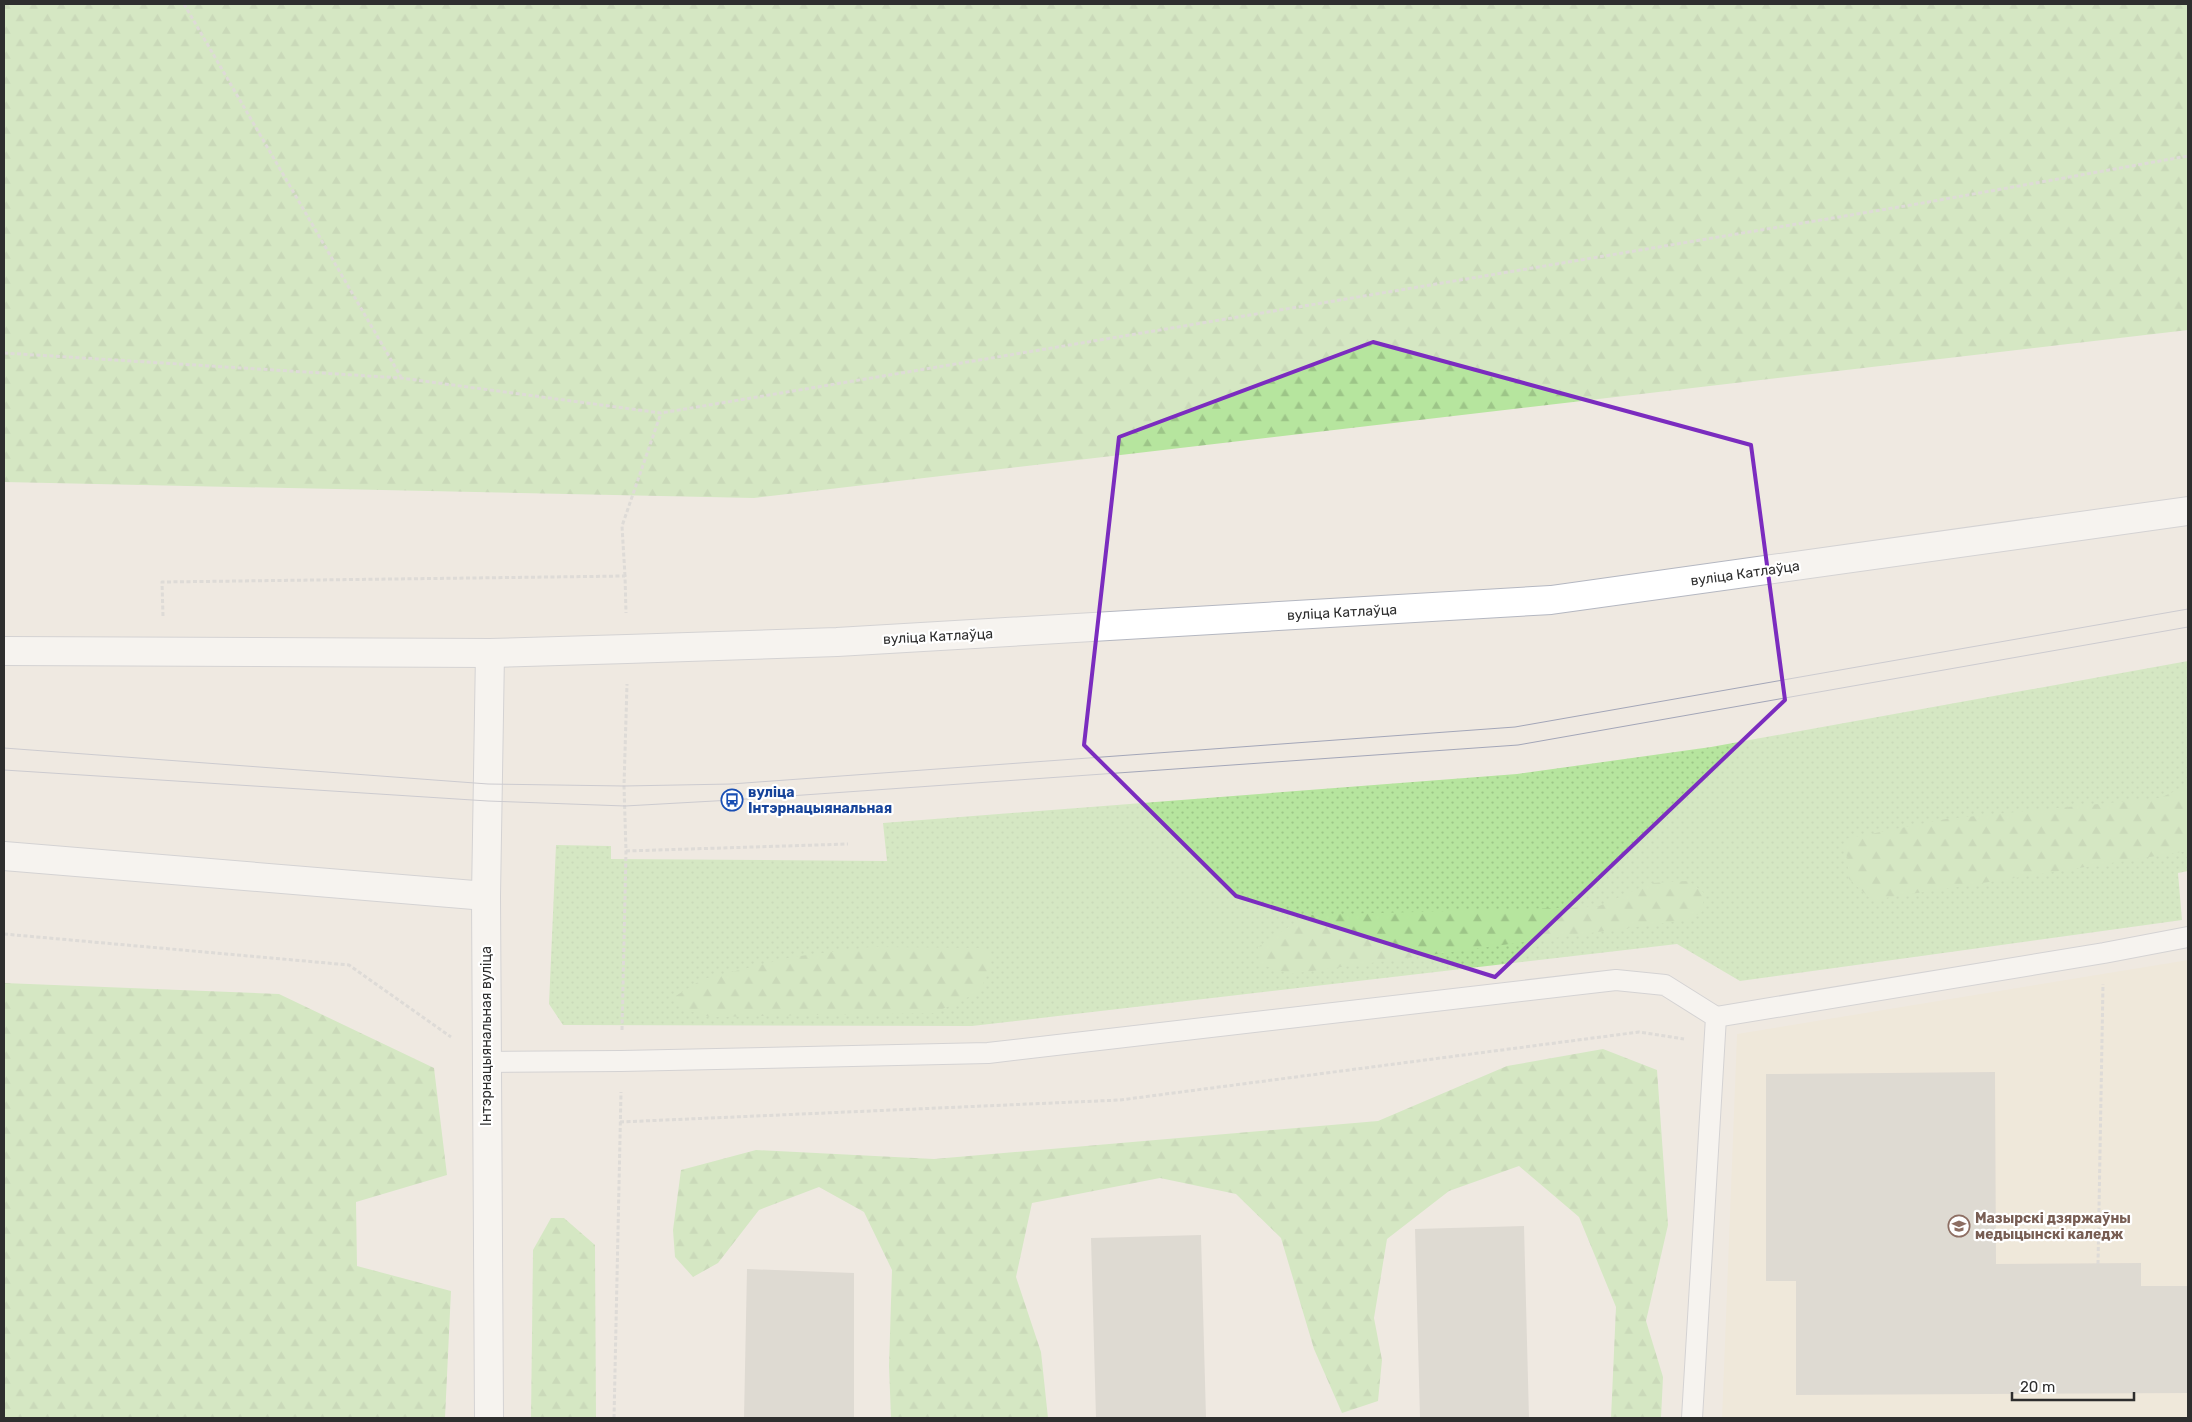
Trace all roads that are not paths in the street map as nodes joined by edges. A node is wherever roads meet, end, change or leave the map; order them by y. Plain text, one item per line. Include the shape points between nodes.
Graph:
1 (2188, 511) edge
2 (4, 651) edge
3 (490, 653) junction
4 (4, 856) edge
5 (486, 896) junction
6 (2188, 937) edge
7 (1716, 1017) junction
8 (486, 1062) junction
9 (489, 1418) edge
10 (1692, 1418) edge

1 - 3 main road, вуліца Катлаўца via 1551,600 836,642
2 - 3 main road, вуліца Катлаўца
3 - 5 main road, Інтэрнацыянальная вуліца
4 - 5 main road
5 - 8 main road, Інтэрнацыянальная вуліца
6 - 7 lane
7 - 8 lane via 1665,985 1616,980 988,1053
7 - 10 lane
8 - 9 main road, Інтэрнацыянальная вуліца

